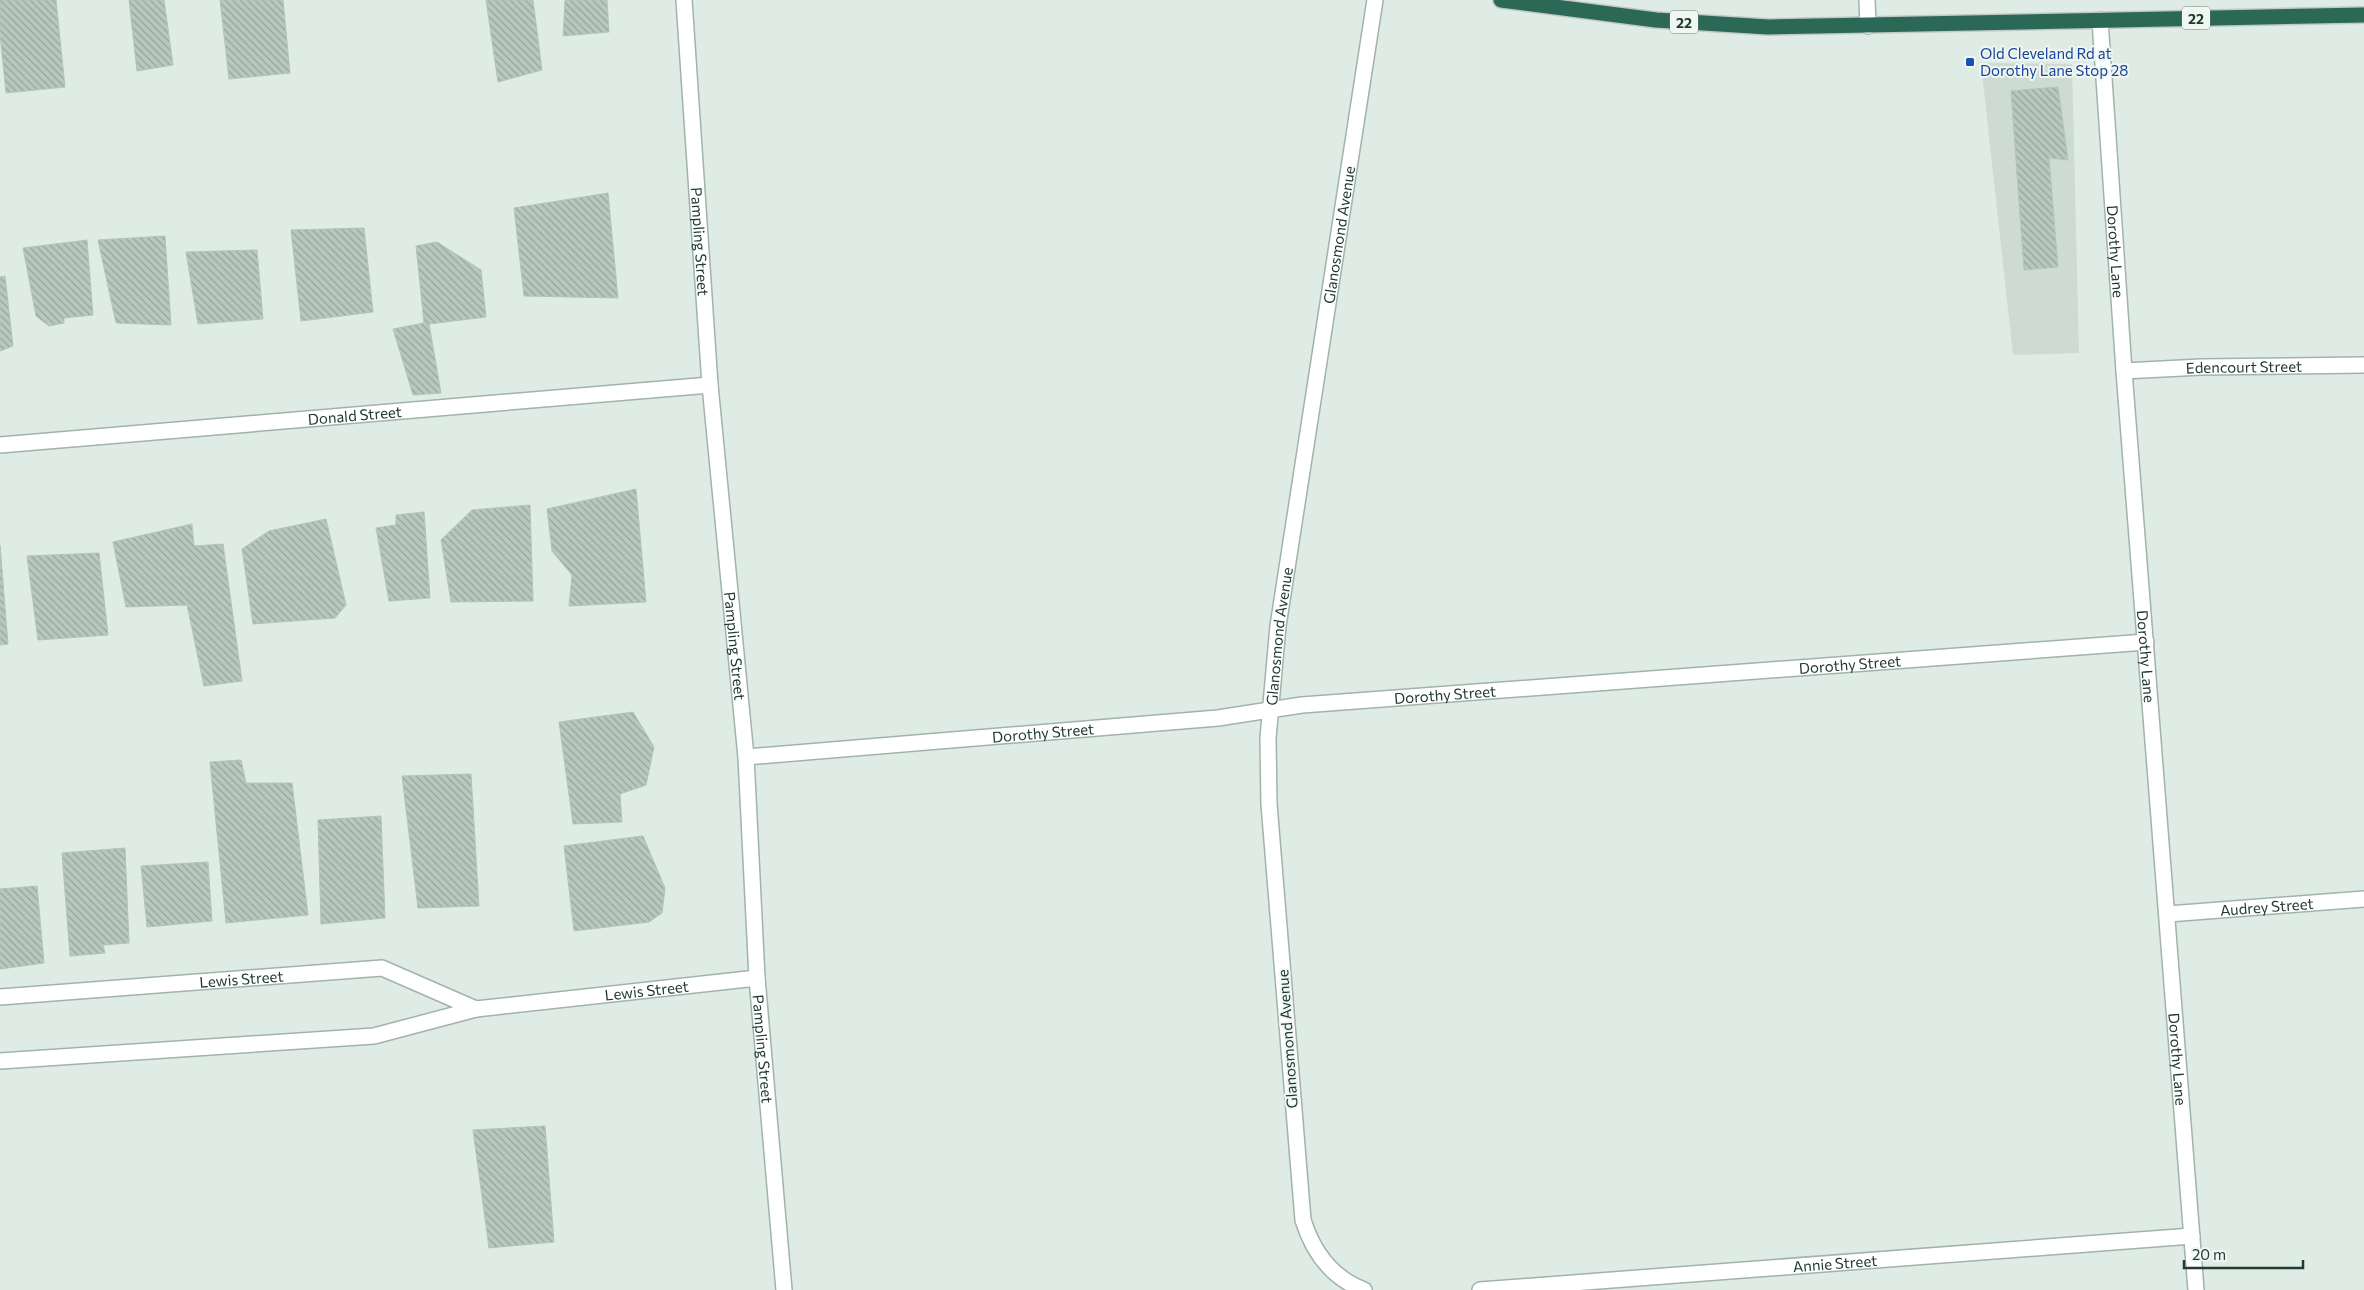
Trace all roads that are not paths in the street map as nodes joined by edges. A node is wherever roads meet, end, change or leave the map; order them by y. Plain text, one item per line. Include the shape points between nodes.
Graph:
1 (684, 0) edge
2 (1374, 0) edge
3 (1501, 0) edge
4 (1867, 0) edge
5 (2364, 15) edge
6 (2100, 20) junction
7 (1868, 26) junction
8 (2364, 365) edge
9 (2124, 371) junction
10 (710, 386) junction
11 (0, 445) edge
12 (2146, 642) junction
13 (1270, 710) junction
14 (746, 757) junction
15 (2364, 899) edge
16 (2168, 914) junction
17 (757, 978) junction
18 (0, 997) edge
19 (476, 1009) junction
20 (0, 1061) edge
21 (2192, 1236) junction
22 (784, 1290) edge
23 (1364, 1290) edge
24 (1480, 1290) edge
25 (2196, 1290) edge

1 - 10 street, Pampling Street
2 - 13 street, Glanosmond Avenue via 1278,626
3 - 7 highway, 22 via 1710,24
4 - 7 street
5 - 6 highway, 22
6 - 7 highway, 22
6 - 9 street, Dorothy Lane
8 - 9 street, Edencourt Street
9 - 12 street, Dorothy Lane
10 - 11 street, Donald Street
10 - 14 street, Pampling Street
12 - 13 street, Dorothy Street via 1302,705
12 - 16 street, Dorothy Lane
13 - 14 street, Dorothy Street via 1218,718
13 - 23 street, Glanosmond Avenue via 1270,804 1300,1200 1309,1239 1330,1269
14 - 17 street, Pampling Street
15 - 16 street, Audrey Street
16 - 21 street, Dorothy Lane
17 - 19 street, Lewis Street
17 - 22 street, Pampling Street
18 - 19 street, Lewis Street via 382,968
19 - 20 street, Lewis Street via 374,1036
21 - 24 street, Annie Street
21 - 25 street, Dorothy Lane

